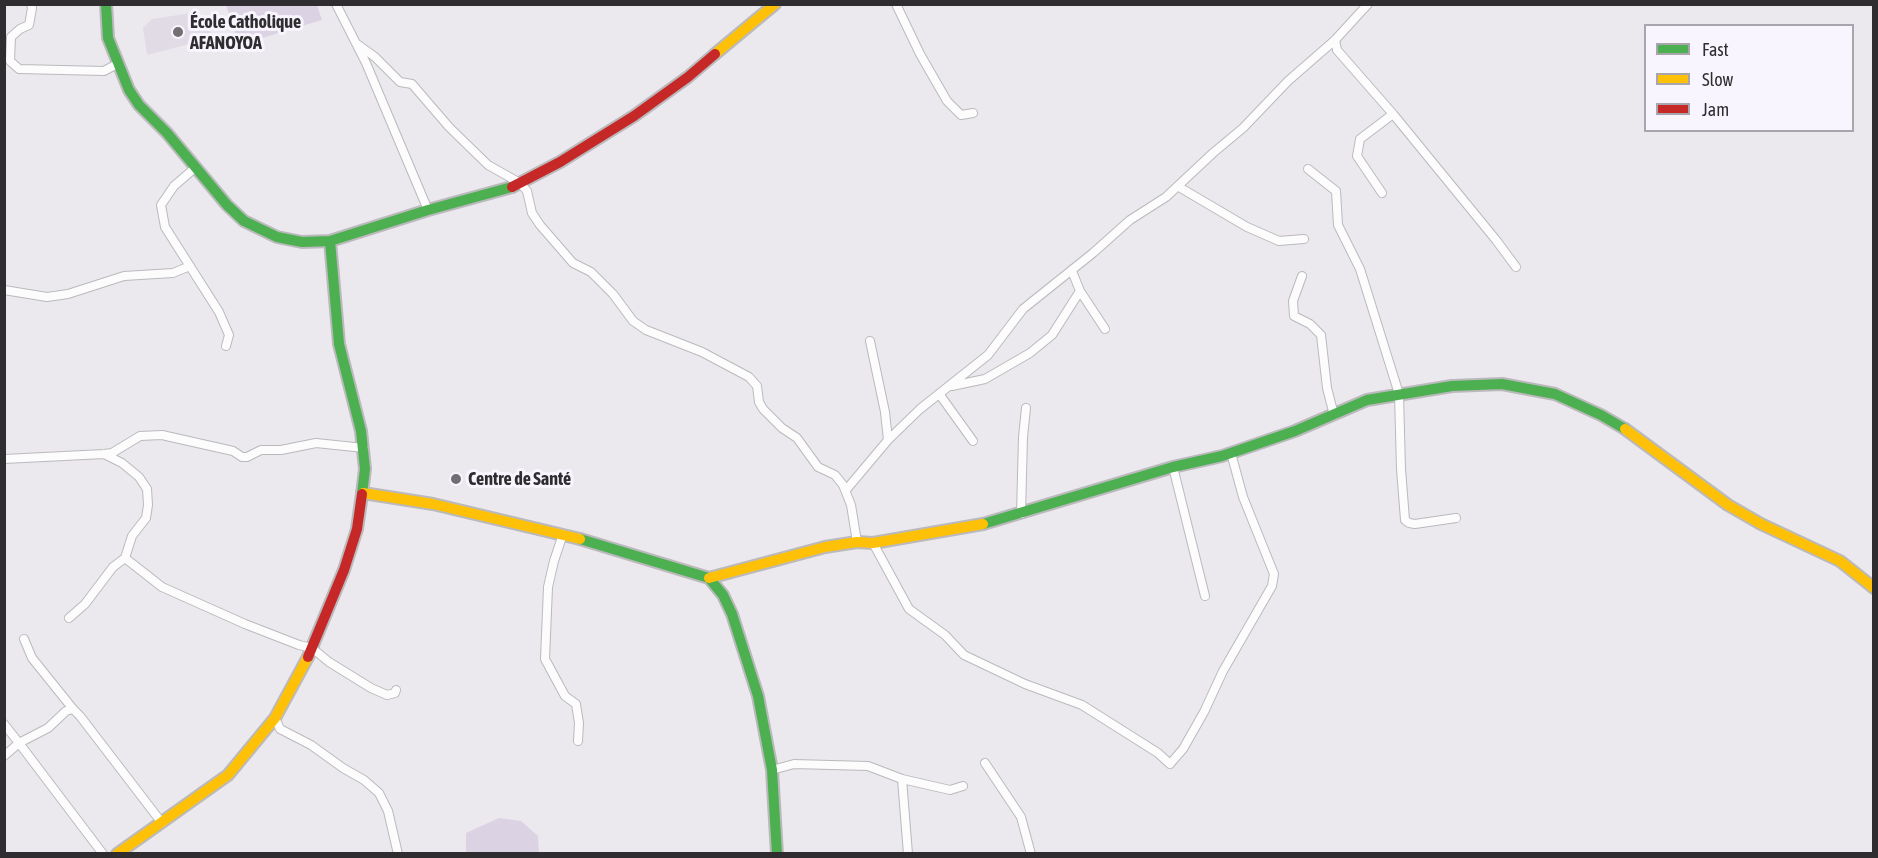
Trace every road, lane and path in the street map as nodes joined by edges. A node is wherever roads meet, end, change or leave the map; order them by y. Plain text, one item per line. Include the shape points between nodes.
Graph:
1 (31, 4) edge
2 (106, 4) edge
3 (336, 4) edge
4 (775, 4) edge
5 (896, 4) edge
6 (1368, 4) edge
7 (1335, 40) junction
8 (357, 44) junction
9 (117, 64) junction
10 (973, 113) dead end
11 (1394, 114) junction
12 (195, 167) junction
13 (1308, 169) dead end
14 (520, 183) junction
15 (1179, 187) junction
16 (1382, 193) dead end
17 (428, 210) junction
18 (1304, 239) dead end
19 (330, 241) junction
20 (190, 266) junction
21 (1516, 267) dead end
22 (1072, 271) junction
23 (1302, 276) dead end
24 (4, 290) edge
25 (1080, 291) junction
26 (1105, 329) dead end
27 (870, 341) dead end
28 (226, 346) dead end
29 (951, 386) junction
30 (940, 394) junction
31 (1399, 394) junction
32 (1026, 408) dead end
33 (1334, 415) junction
34 (888, 441) junction
35 (973, 441) dead end
36 (364, 448) junction
37 (1232, 453) junction
38 (104, 454) junction
39 (4, 459) edge
40 (1173, 467) junction
41 (846, 490) junction
42 (363, 493) junction
43 (1021, 514) junction
44 (1456, 518) dead end
45 (563, 534) junction
46 (857, 542) junction
47 (873, 543) junction
48 (125, 558) junction
49 (709, 578) junction
50 (1874, 588) edge
51 (1205, 596) dead end
52 (69, 618) dead end
53 (24, 639) dead end
54 (312, 648) junction
55 (396, 690) dead end
56 (73, 709) junction
57 (275, 718) junction
58 (4, 724) edge
59 (578, 741) dead end
60 (19, 743) junction
61 (4, 756) edge
62 (985, 762) dead end
63 (772, 770) junction
64 (902, 779) junction
65 (963, 786) dead end
66 (162, 823) junction
67 (103, 854) edge
68 (117, 854) edge
69 (398, 854) edge
70 (777, 854) edge
71 (908, 854) edge
72 (1031, 854) edge

1 - 9 street via 29,25 11,37 10,61 19,69 104,71
2 - 9 street via 108,38
3 - 8 street
4 - 14 street via 688,77 634,116 577,153
5 - 10 street via 947,101 961,115
6 - 7 street
7 - 11 street via 1337,50
7 - 15 street
8 - 14 street via 400,82 412,84 488,165
8 - 17 street
9 - 12 street via 135,100
11 - 16 street via 1360,139 1357,156
11 - 21 street
12 - 19 street via 244,221 290,240
12 - 20 street via 161,205 165,227
13 - 31 street via 1336,191 1338,225 1360,269
14 - 17 street
14 - 41 street via 540,225 573,263 591,272 613,294 633,321 748,377 757,386 763,409
15 - 18 street via 1279,241
15 - 22 street via 1130,220
17 - 19 street
19 - 36 street via 336,325
20 - 24 street via 173,273 124,276 47,297
20 - 28 street via 219,312 229,335
22 - 25 street
22 - 29 street via 1023,309 988,356
23 - 33 street via 1293,301 1294,316 1321,335
25 - 26 street
25 - 29 street via 1053,335 1030,353 985,379
27 - 34 street
29 - 30 street
30 - 34 street
30 - 35 street
31 - 33 street via 1367,400
31 - 44 street via 1405,520 1415,524
31 - 50 street via 1502,384 1561,396 1629,432 1728,505 1761,525 1840,561
32 - 43 street
33 - 37 street
34 - 41 street
36 - 38 street via 316,443 261,450 242,457 233,451 156,435 140,436
36 - 42 street
37 - 40 street
37 - 47 street via 1243,497 1274,574 1272,586 1183,749 1170,764 1082,705 964,655 945,635 909,609
38 - 39 street
38 - 48 street via 122,463 147,489 146,518 132,536
40 - 43 street
40 - 51 street
41 - 46 street
42 - 45 street via 433,504
42 - 54 street via 344,570
43 - 47 street
45 - 49 street
45 - 59 street via 549,587 545,659 565,696 576,704
46 - 47 street
46 - 49 street via 782,557
48 - 52 street
48 - 54 street via 162,587
49 - 63 street via 723,595 747,657
53 - 56 street via 32,658
54 - 55 street via 371,688 387,695
54 - 57 street
56 - 60 street
56 - 66 street
57 - 66 street via 228,775
57 - 69 street via 280,729 311,745 379,793 388,811
58 - 60 street
60 - 61 street
60 - 67 street
62 - 72 street via 1021,817
63 - 64 street via 794,764 868,766
63 - 70 street
64 - 65 street via 950,790
64 - 71 street
66 - 68 street

